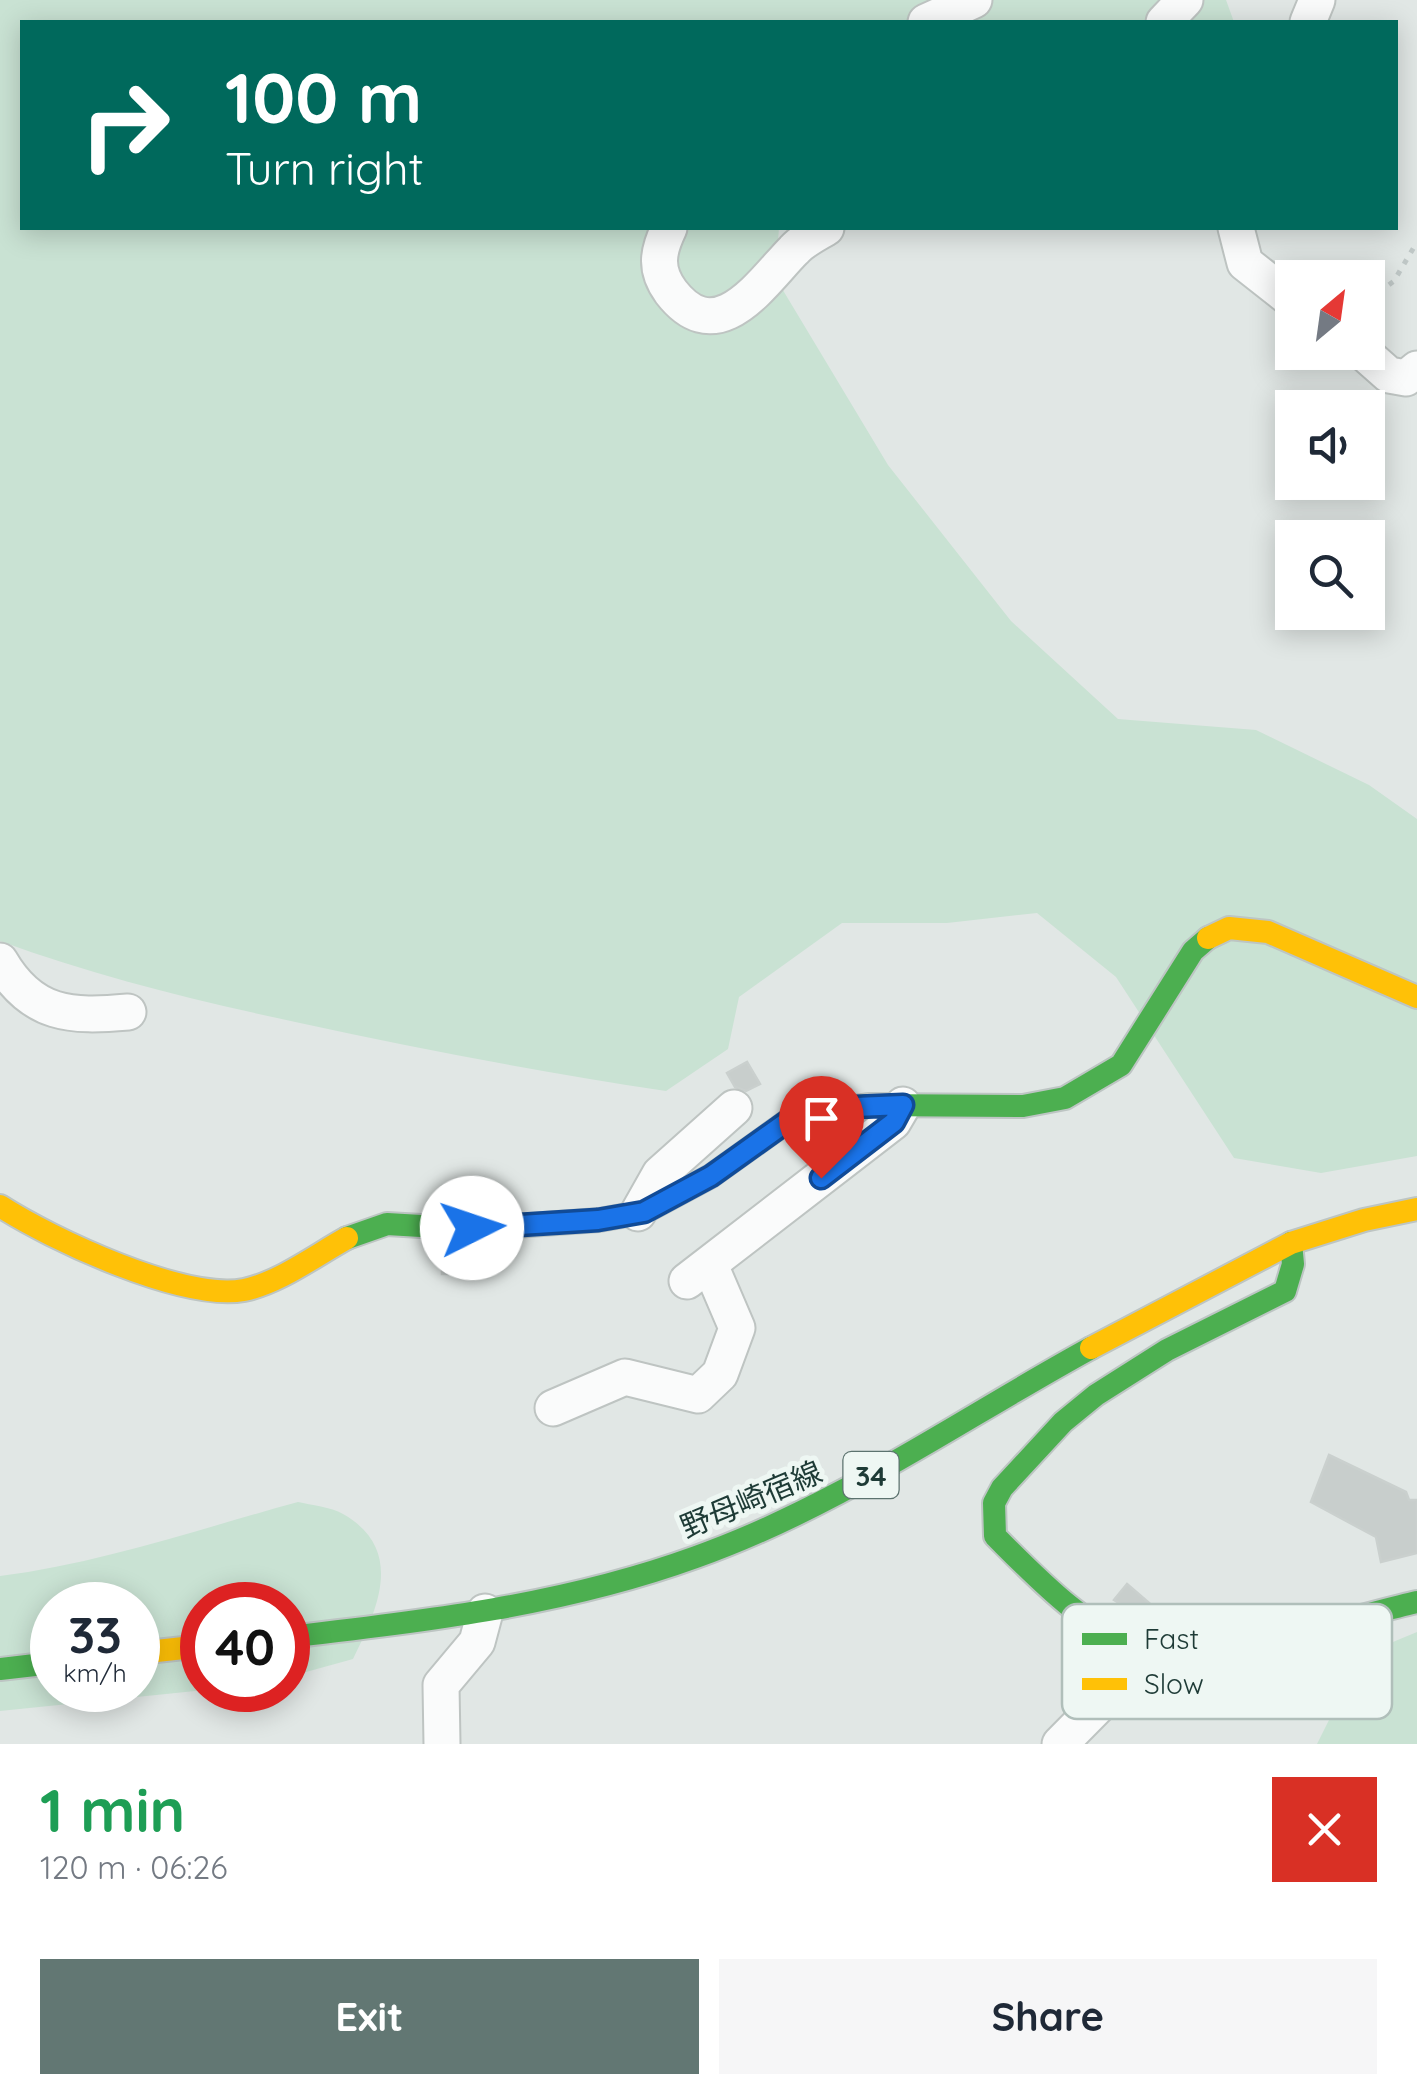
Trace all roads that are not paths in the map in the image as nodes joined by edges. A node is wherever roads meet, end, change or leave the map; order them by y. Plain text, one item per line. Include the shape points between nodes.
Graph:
1 (974, 0) edge
2 (1184, 0) edge
3 (930, 20) edge
4 (1166, 20) edge
5 (668, 230) edge
6 (823, 230) edge
7 (1236, 230) edge
8 (1275, 287) edge
9 (1417, 369) edge
10 (1383, 370) edge
11 (0, 961) edge
12 (1417, 997) edge
13 (128, 1012) dead end
14 (903, 1105) junction
15 (734, 1108) dead end
16 (0, 1206) edge
17 (1417, 1209) edge
18 (638, 1213) junction
19 (1292, 1243) junction
20 (553, 1408) dead end
21 (1417, 1602) edge
22 (1069, 1604) edge
23 (1392, 1608) edge
24 (485, 1612) junction
25 (310, 1634) edge
26 (30, 1666) edge
27 (0, 1669) edge
28 (1085, 1719) edge
29 (442, 1744) edge
30 (1060, 1744) edge

1 - 3 street
2 - 4 street
5 - 6 street via 658,250 659,272 681,303 716,315 754,296 794,248
7 - 8 street via 1244,263
9 - 10 street via 1406,378
11 - 13 street via 46,1007 82,1016
12 - 14 street via 1268,932 1229,928 1193,951 1138,1042 1097,1083 1023,1106
14 - 18 street via 795,1116 711,1176
14 - 20 street via 894,1122 698,1273 738,1328 720,1374 698,1395 625,1377
15 - 18 street via 660,1174
16 - 18 street via 104,1260 207,1288 243,1290 386,1224 472,1228
17 - 19 street, 野母崎宿線 / 34
19 - 22 street via 1285,1291 1161,1350 1085,1401 1011,1476 994,1503 996,1536
19 - 24 street, 野母崎宿線 / 34 via 1128,1324 841,1494 698,1556 568,1597
21 - 23 street
24 - 25 street, 野母崎宿線 / 34
24 - 29 street via 477,1642 441,1685
26 - 27 street
28 - 30 street

